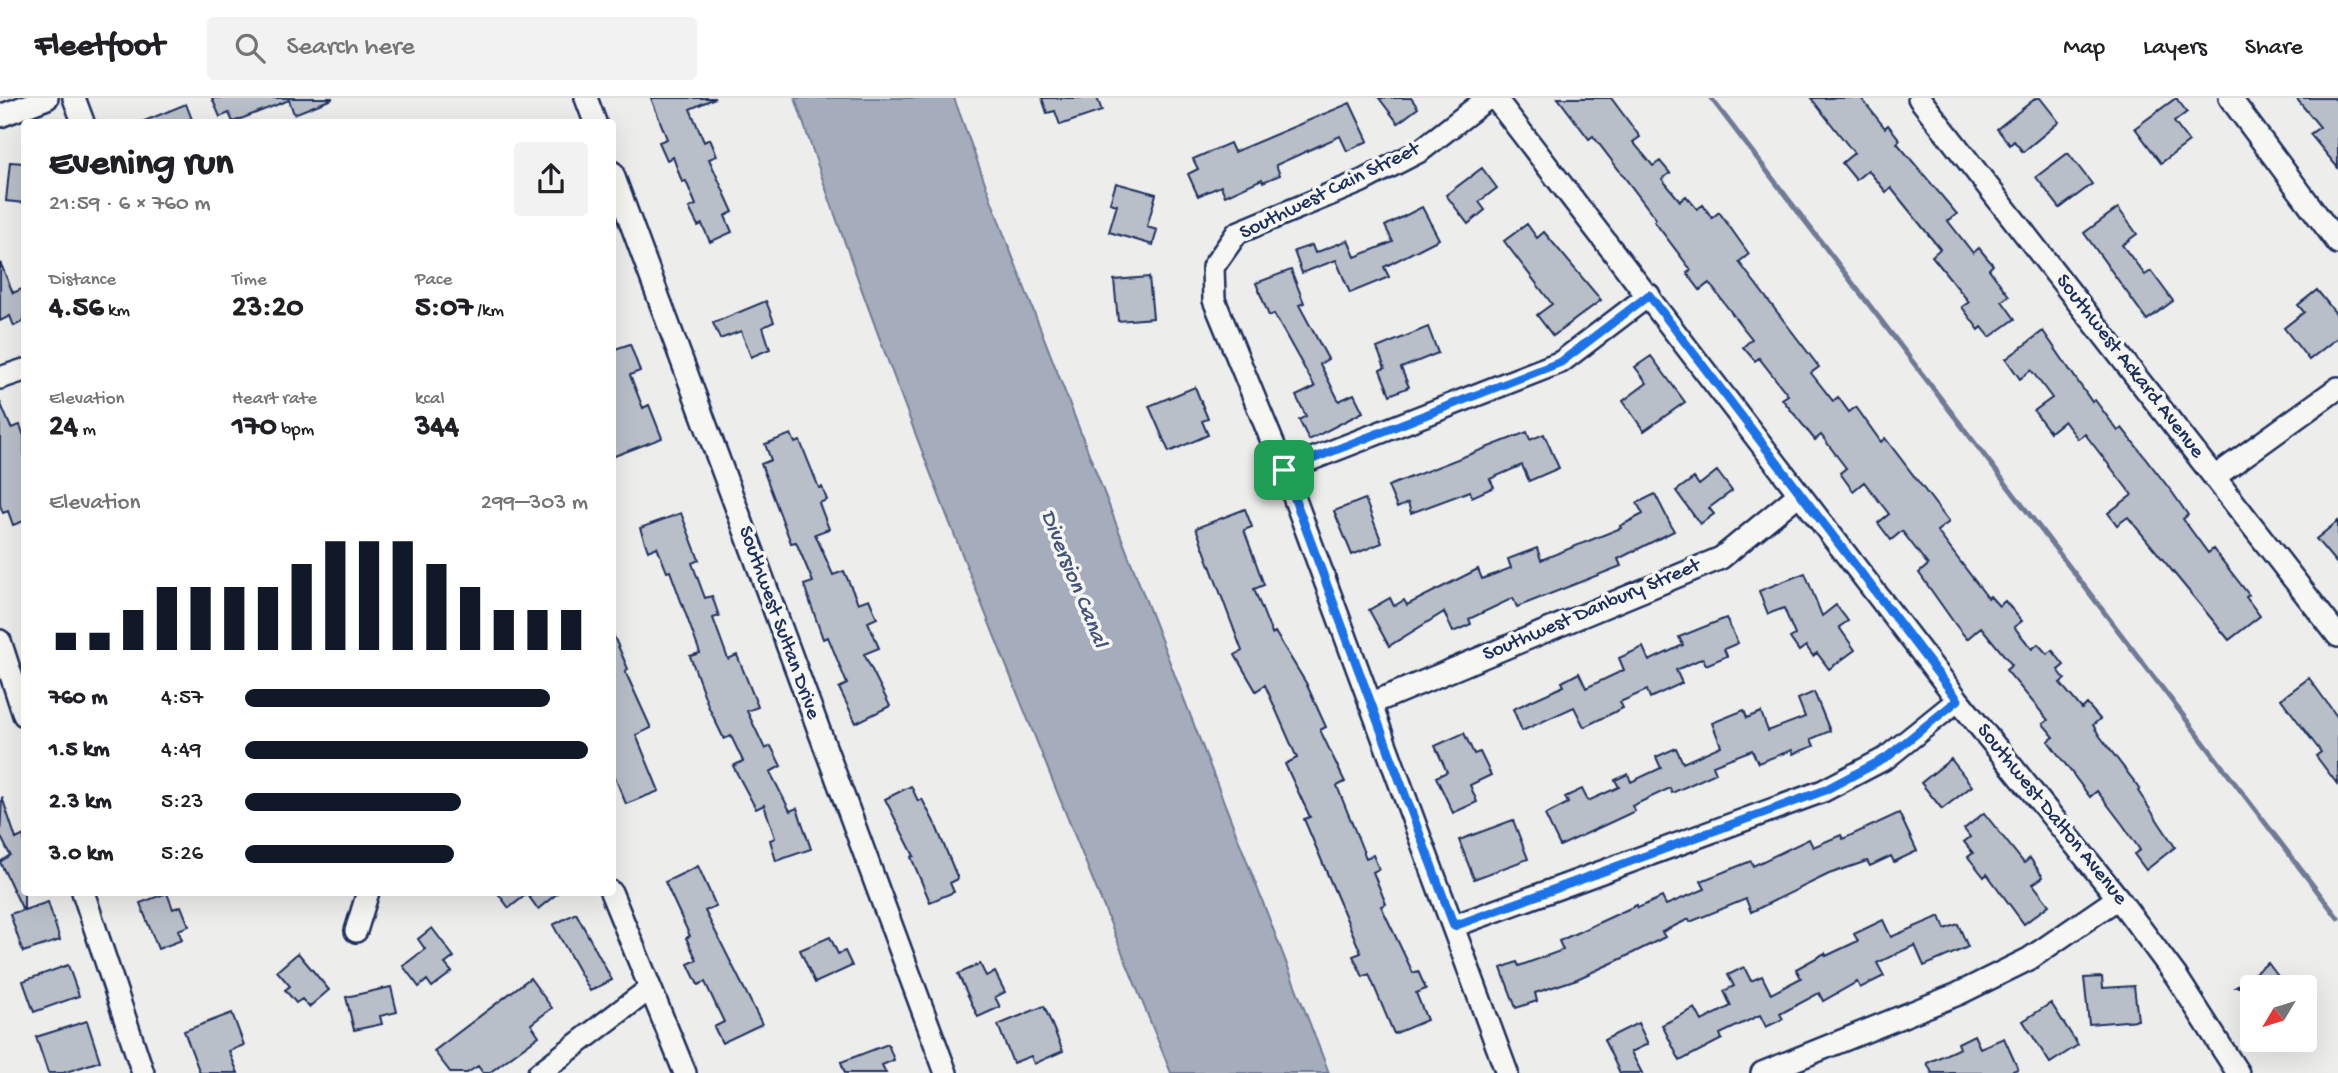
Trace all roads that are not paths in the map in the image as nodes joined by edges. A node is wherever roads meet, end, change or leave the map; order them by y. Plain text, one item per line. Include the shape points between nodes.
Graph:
1 (47, 98) edge
2 (74, 98) edge
3 (586, 98) edge
4 (1488, 98) edge
5 (1495, 98) edge
6 (1919, 98) edge
7 (2230, 98) edge
8 (0, 116) edge
9 (82, 119) edge
10 (594, 119) edge
11 (616, 183) edge
12 (2338, 243) edge
13 (1649, 295) junction
14 (21, 371) edge
15 (0, 378) edge
16 (2338, 388) edge
17 (1284, 470) junction
18 (2216, 477) junction
19 (1800, 494) junction
20 (2338, 636) edge
21 (0, 641) edge
22 (1958, 700) junction
23 (1370, 704) junction
24 (21, 706) edge
25 (84, 896) edge
26 (367, 896) edge
27 (613, 896) edge
28 (2118, 898) junction
29 (1454, 926) junction
30 (356, 931) dead end
31 (648, 990) junction
32 (143, 1073) edge
33 (539, 1073) edge
34 (685, 1073) edge
35 (946, 1073) edge
36 (1507, 1073) edge
37 (1762, 1073) edge
38 (2238, 1073) edge

1 - 8 street
2 - 9 street
3 - 10 street
4 - 17 street, Southwest Cain Street via 1420,151 1362,181 1237,233 1213,267 1214,300
5 - 13 street, Southwest Dalton Avenue
6 - 18 street, Southwest Ackard Avenue
7 - 12 street
11 - 35 street, Southwest Sultan Drive
13 - 17 street via 1561,362
13 - 19 street, Southwest Dalton Avenue
14 - 15 street
16 - 18 street
17 - 23 street
18 - 20 street, Southwest Ackard Avenue
19 - 22 street, Southwest Dalton Avenue
19 - 23 street, Southwest Danbury Street via 1721,558
21 - 24 street
22 - 28 street, Southwest Dalton Avenue
22 - 29 street via 1886,758 1823,791
23 - 29 street
25 - 32 street
26 - 30 street
27 - 31 street
28 - 37 street via 2029,959 1958,994
28 - 38 street, Southwest Dalton Avenue via 2176,976
29 - 36 street
31 - 33 street
31 - 34 street

